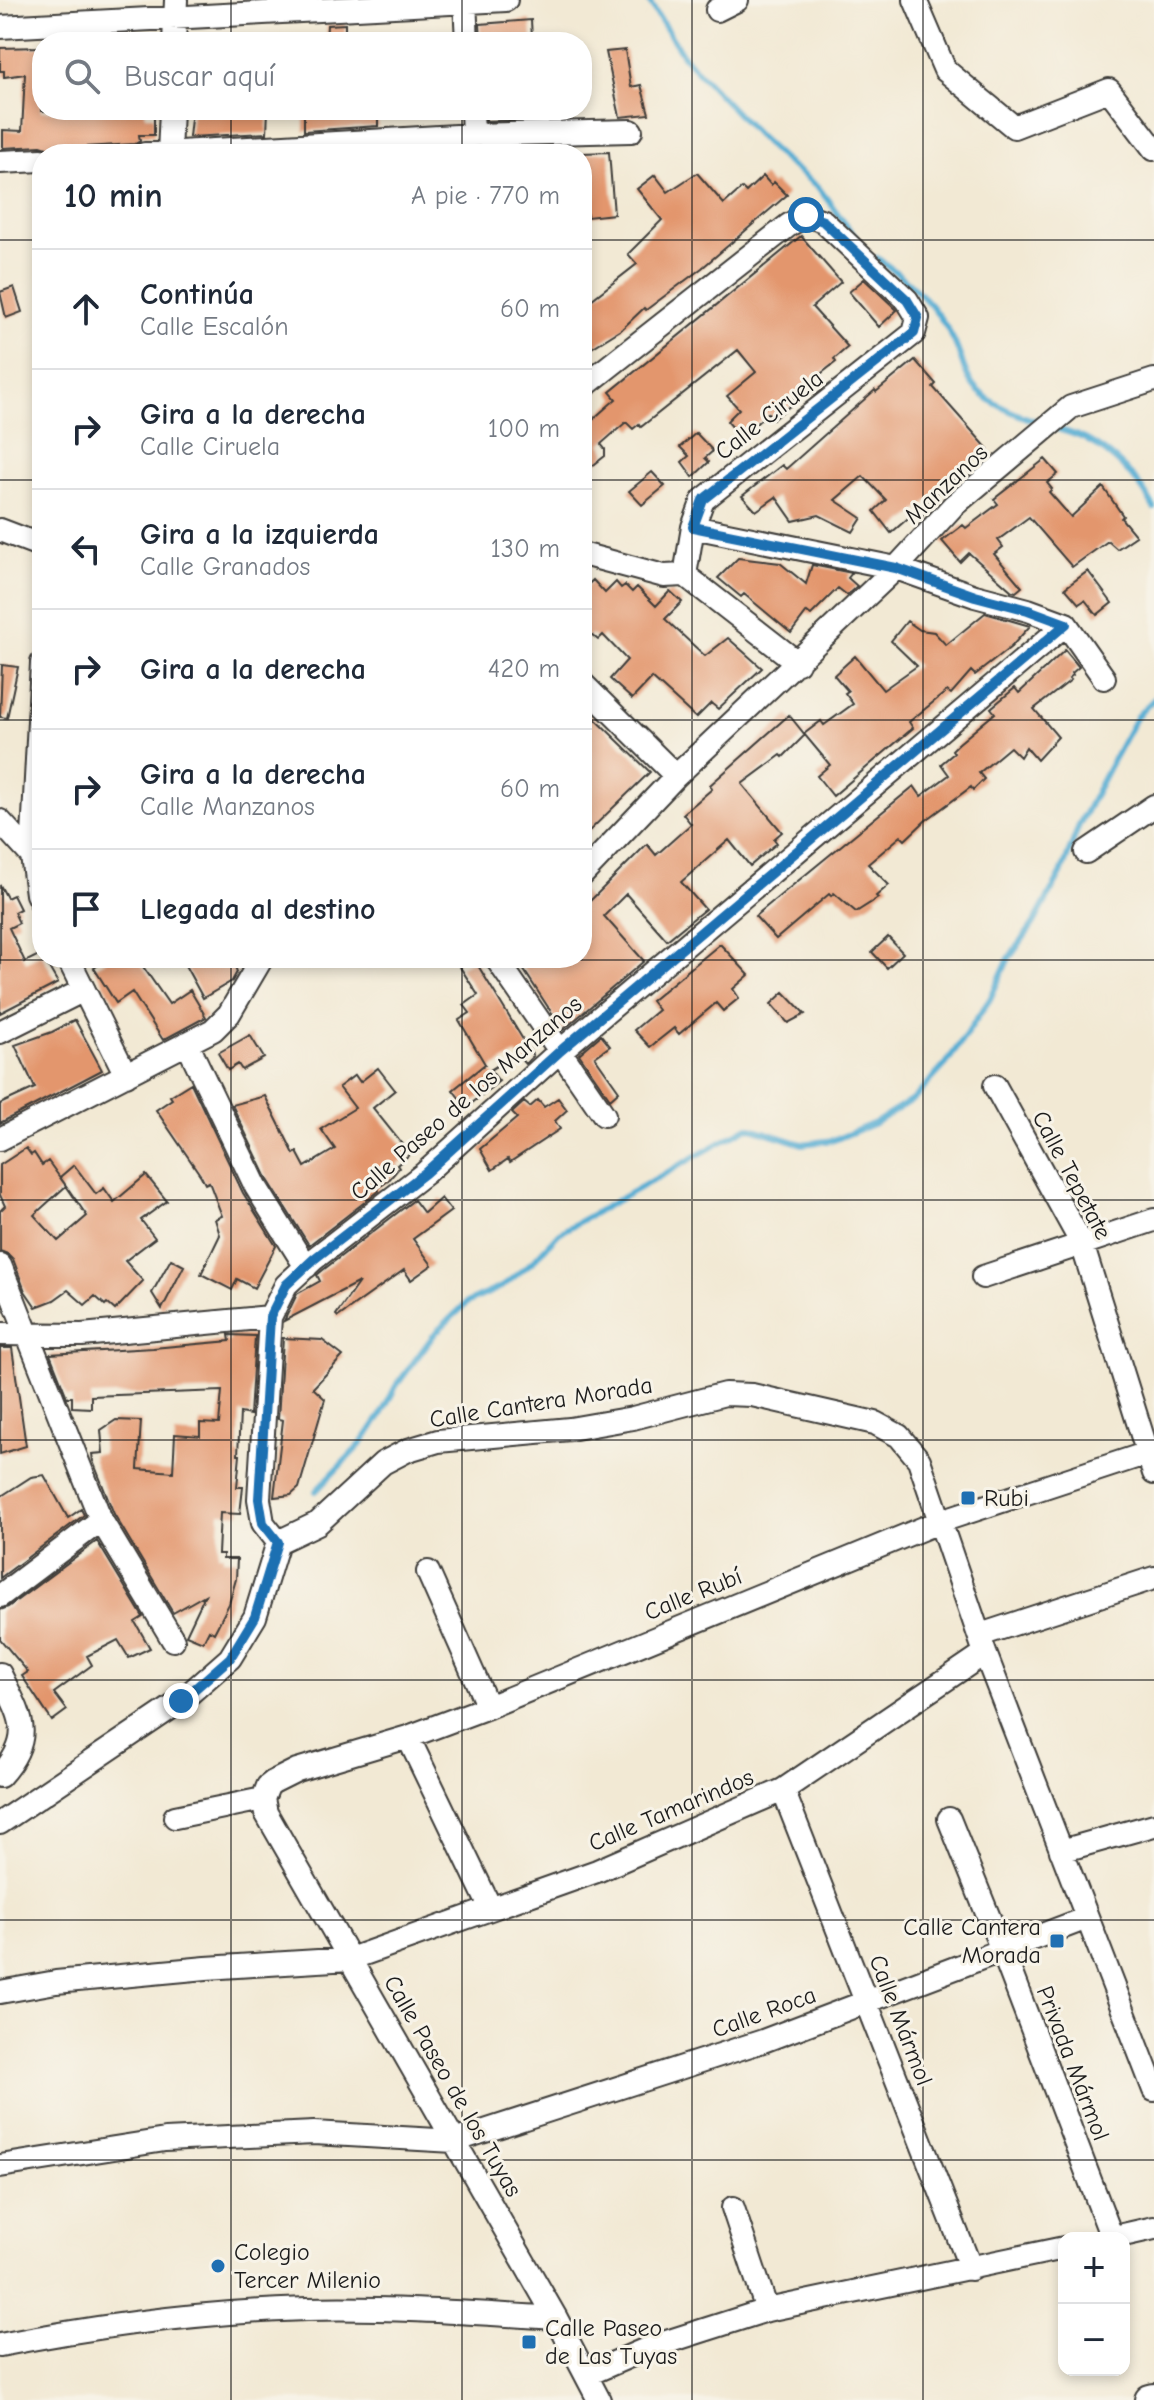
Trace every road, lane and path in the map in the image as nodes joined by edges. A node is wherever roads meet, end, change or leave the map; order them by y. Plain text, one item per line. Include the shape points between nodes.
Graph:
1 (506, 0) edge
2 (915, 0) edge
3 (465, 1) edge
4 (404, 2) edge
5 (175, 9) edge
6 (0, 27) edge
7 (174, 32) edge
8 (467, 32) edge
9 (171, 120) edge
10 (472, 120) edge
11 (631, 131) dead end
12 (473, 135) junction
13 (169, 144) edge
14 (321, 144) edge
15 (1154, 149) edge
16 (32, 160) edge
17 (0, 162) edge
18 (1154, 380) edge
19 (592, 382) edge
20 (693, 527) junction
21 (0, 530) edge
22 (32, 542) edge
23 (592, 557) edge
24 (896, 568) junction
25 (685, 575) junction
26 (1066, 624) junction
27 (798, 663) junction
28 (1104, 678) dead end
29 (592, 693) edge
30 (676, 776) junction
31 (1154, 806) edge
32 (0, 821) edge
33 (1086, 852) dead end
34 (32, 856) edge
35 (592, 864) edge
36 (73, 968) edge
37 (256, 968) edge
38 (505, 968) edge
39 (84, 990) junction
40 (0, 1032) edge
41 (187, 1043) junction
42 (559, 1052) junction
43 (126, 1075) junction
44 (995, 1086) dead end
45 (604, 1115) dead end
46 (0, 1139) edge
47 (1154, 1220) edge
48 (1082, 1244) junction
49 (0, 1265) edge
50 (306, 1267) junction
51 (983, 1277) dead end
52 (270, 1317) junction
53 (0, 1334) edge
54 (26, 1334) junction
55 (1152, 1459) edge
56 (101, 1520) junction
57 (941, 1521) junction
58 (278, 1542) junction
59 (428, 1572) dead end
60 (1154, 1578) edge
61 (0, 1596) edge
62 (173, 1640) dead end
63 (982, 1644) junction
64 (0, 1674) edge
65 (488, 1707) junction
66 (408, 1737) junction
67 (0, 1776) edge
68 (783, 1790) junction
69 (263, 1799) junction
70 (175, 1817) dead end
71 (949, 1819) dead end
72 (0, 1823) edge
73 (1154, 1825) edge
74 (1061, 1851) junction
75 (490, 1907) junction
76 (1087, 1918) junction
77 (1002, 1950) junction
78 (350, 1959) junction
79 (0, 1992) edge
80 (866, 2002) junction
81 (1154, 2090) edge
82 (454, 2141) junction
83 (0, 2166) edge
84 (733, 2208) dead end
85 (1154, 2228) edge
86 (1109, 2232) edge
87 (1130, 2234) edge
88 (1058, 2249) edge
89 (971, 2269) junction
90 (767, 2310) junction
91 (556, 2318) junction
92 (0, 2345) edge
93 (586, 2375) junction
94 (599, 2400) edge

1 - 3 street
2 - 15 street via 945,70 1014,127 1109,90
3 - 4 street
3 - 8 street
4 - 5 street
5 - 6 street
5 - 7 street
9 - 13 street
10 - 12 street
11 - 12 street
12 - 14 street
16 - 17 street
18 - 24 street, Manzanos via 1071,407 953,506
19 - 20 street, Calle Ciruela via 806,215 823,221 907,300 918,318 914,333 703,500
20 - 24 street
20 - 25 street, Calle Ciruela
21 - 22 street
23 - 25 street via 664,576
24 - 26 street
24 - 27 street, Manzanos
25 - 27 street
26 - 28 street
26 - 42 street, Calle Paseo de los Manzanos
27 - 30 street, Manzanos
29 - 30 street
30 - 35 street, Manzanos
31 - 33 street
32 - 34 street
36 - 39 street
37 - 41 street via 229,1014 213,1030
38 - 42 street
39 - 40 street
39 - 43 street
41 - 43 street
41 - 50 street via 256,1187
42 - 45 street
42 - 50 street, Calle Paseo de los Manzanos via 425,1173
43 - 46 street
44 - 48 street, Calle Tepetate
47 - 48 street
48 - 51 street
48 - 55 street, Calle Tepetate
49 - 54 street
50 - 52 street, Calle Paseo de los Manzanos via 286,1285
52 - 54 street via 82,1335
52 - 58 street, Calle Paseo de los Manzanos via 259,1499 263,1523
53 - 54 street
54 - 56 street
55 - 57 street, Calle Rubí
56 - 61 street
56 - 62 street
57 - 58 street, Calle Cantera Morada via 919,1460 899,1436 875,1423 752,1395 725,1394 633,1418 438,1441 408,1450 383,1463 318,1523
57 - 63 street, Calle Cantera Morada
57 - 65 street, Calle Rubí
58 - 72 street via 255,1617 230,1658 181,1701
59 - 65 street
60 - 63 street, Calle Tamarindos
63 - 68 street, Calle Tamarindos
63 - 74 street, Calle Cantera Morada
64 - 67 street via 19,1713 23,1737 13,1762
65 - 66 street, Calle Rubí
66 - 69 street, Calle Rubí via 297,1770 268,1786
66 - 75 street
68 - 75 street, Calle Tamarindos via 597,1871
68 - 80 street, Calle Mármol
69 - 70 street
69 - 78 street, Calle Paseo de los Tuyas via 266,1813
71 - 77 street, Privada Mármol
73 - 74 street
74 - 76 street, Calle Cantera Morada
75 - 78 street, Calle Tamarindos
76 - 77 street, Calle Roca
76 - 81 street, Calle Cantera Morada
77 - 80 street, Calle Roca
77 - 86 street, Privada Mármol
78 - 79 street, Calle Tamarindos via 56,1982
78 - 82 street, Calle Paseo de los Tuyas
80 - 82 street, Calle Roca via 763,2041
80 - 89 street, Calle Mármol
82 - 83 street via 314,2133 165,2140
82 - 91 street, Calle Paseo de los Tuyas
84 - 90 street
85 - 87 street
88 - 89 street
89 - 90 street
90 - 93 street via 651,2347
91 - 92 street via 307,2309 183,2317
91 - 93 street, Calle Paseo de los Tuyas
93 - 94 street, Calle Paseo de los Tuyas

